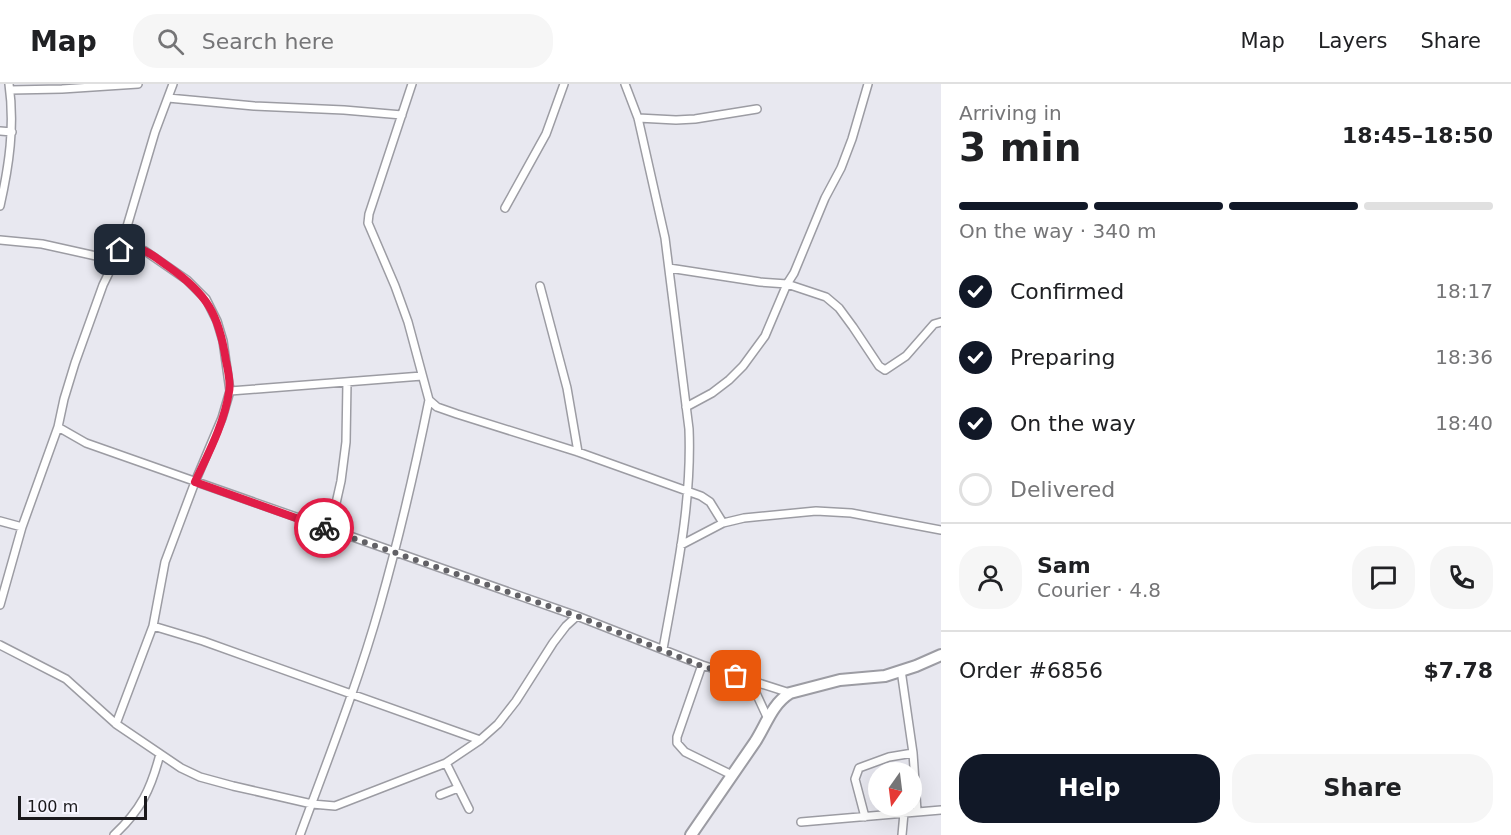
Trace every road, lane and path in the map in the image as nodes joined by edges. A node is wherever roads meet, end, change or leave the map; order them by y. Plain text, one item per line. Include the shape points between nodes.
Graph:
1 (138, 84) edge
2 (173, 84) edge
3 (412, 84) edge
4 (564, 84) edge
5 (625, 84) edge
6 (868, 84) edge
7 (9, 87) edge
8 (168, 98) junction
9 (757, 109) dead end
10 (402, 115) junction
11 (638, 118) junction
12 (0, 131) edge
13 (12, 132) junction
14 (0, 207) edge
15 (505, 208) dead end
16 (0, 240) edge
17 (120, 250) junction
18 (114, 260) junction
19 (669, 268) junction
20 (787, 284) junction
21 (540, 286) dead end
22 (941, 322) edge
23 (422, 376) junction
24 (347, 382) junction
25 (230, 391) junction
26 (429, 400) junction
27 (686, 407) junction
28 (58, 427) junction
29 (578, 452) junction
30 (195, 482) junction
31 (689, 491) junction
32 (0, 521) edge
33 (723, 523) junction
34 (22, 527) junction
35 (330, 530) junction
36 (941, 531) edge
37 (681, 545) junction
38 (393, 551) junction
39 (0, 605) edge
40 (577, 616) junction
41 (153, 626) junction
42 (0, 645) edge
43 (663, 649) junction
44 (941, 655) edge
45 (702, 666) junction
46 (901, 670) junction
47 (754, 681) junction
48 (790, 693) junction
49 (351, 695) junction
50 (768, 719) junction
51 (116, 724) junction
52 (480, 740) junction
53 (913, 753) junction
54 (160, 754) junction
55 (914, 762) edge
56 (446, 764) junction
57 (732, 775) junction
58 (458, 788) junction
59 (440, 795) dead end
60 (312, 804) junction
61 (469, 809) dead end
62 (941, 810) edge
63 (922, 812) edge
64 (875, 816) edge
65 (904, 816) edge
66 (865, 817) junction
67 (801, 822) dead end
68 (114, 835) edge
69 (300, 835) edge
70 (691, 835) edge
71 (902, 835) edge

1 - 7 street via 62,89
2 - 8 street
3 - 10 street
4 - 15 street via 546,134
5 - 11 street
6 - 20 street via 841,168
7 - 13 street
8 - 10 street
8 - 17 street
9 - 11 street via 695,119
10 - 23 street via 368,223 396,286
11 - 19 street
12 - 13 street
13 - 14 street
16 - 18 street via 42,244
17 - 18 street
17 - 25 street via 134,246 144,251 187,280 206,299 223,341
18 - 28 street via 75,363
19 - 20 street
19 - 27 street
20 - 22 street via 826,297 839,308 885,369 906,356 934,324
20 - 27 street via 765,336 743,366 712,393
21 - 29 street via 567,387
23 - 24 street
23 - 26 street
24 - 25 street
24 - 35 street via 346,442
25 - 30 street
26 - 29 street via 457,414
26 - 38 street
27 - 31 street
28 - 30 street via 86,443
28 - 34 street
29 - 31 street
30 - 35 street
30 - 41 street via 165,562
31 - 33 street via 710,502
31 - 37 street
32 - 34 street
33 - 36 street via 816,511 851,513
33 - 37 street
34 - 39 street
35 - 38 street
37 - 43 street
38 - 40 street
38 - 49 street
40 - 43 street
40 - 52 street via 553,643 516,702
41 - 49 street
41 - 51 street
42 - 51 street via 66,679
43 - 45 street
44 - 46 street
45 - 47 street
45 - 57 street via 677,743 685,752
46 - 48 street
46 - 53 street
47 - 48 street
47 - 50 street
48 - 50 street via 776,704
49 - 52 street
49 - 60 street
50 - 57 street
51 - 54 street
52 - 56 street
53 - 55 street
53 - 66 street via 859,768 855,779
54 - 60 street via 200,777
54 - 68 street via 150,790
56 - 58 street
56 - 60 street via 346,803
57 - 70 street
58 - 59 street
58 - 61 street
60 - 69 street
62 - 63 street
64 - 66 street
65 - 71 street
66 - 67 street

